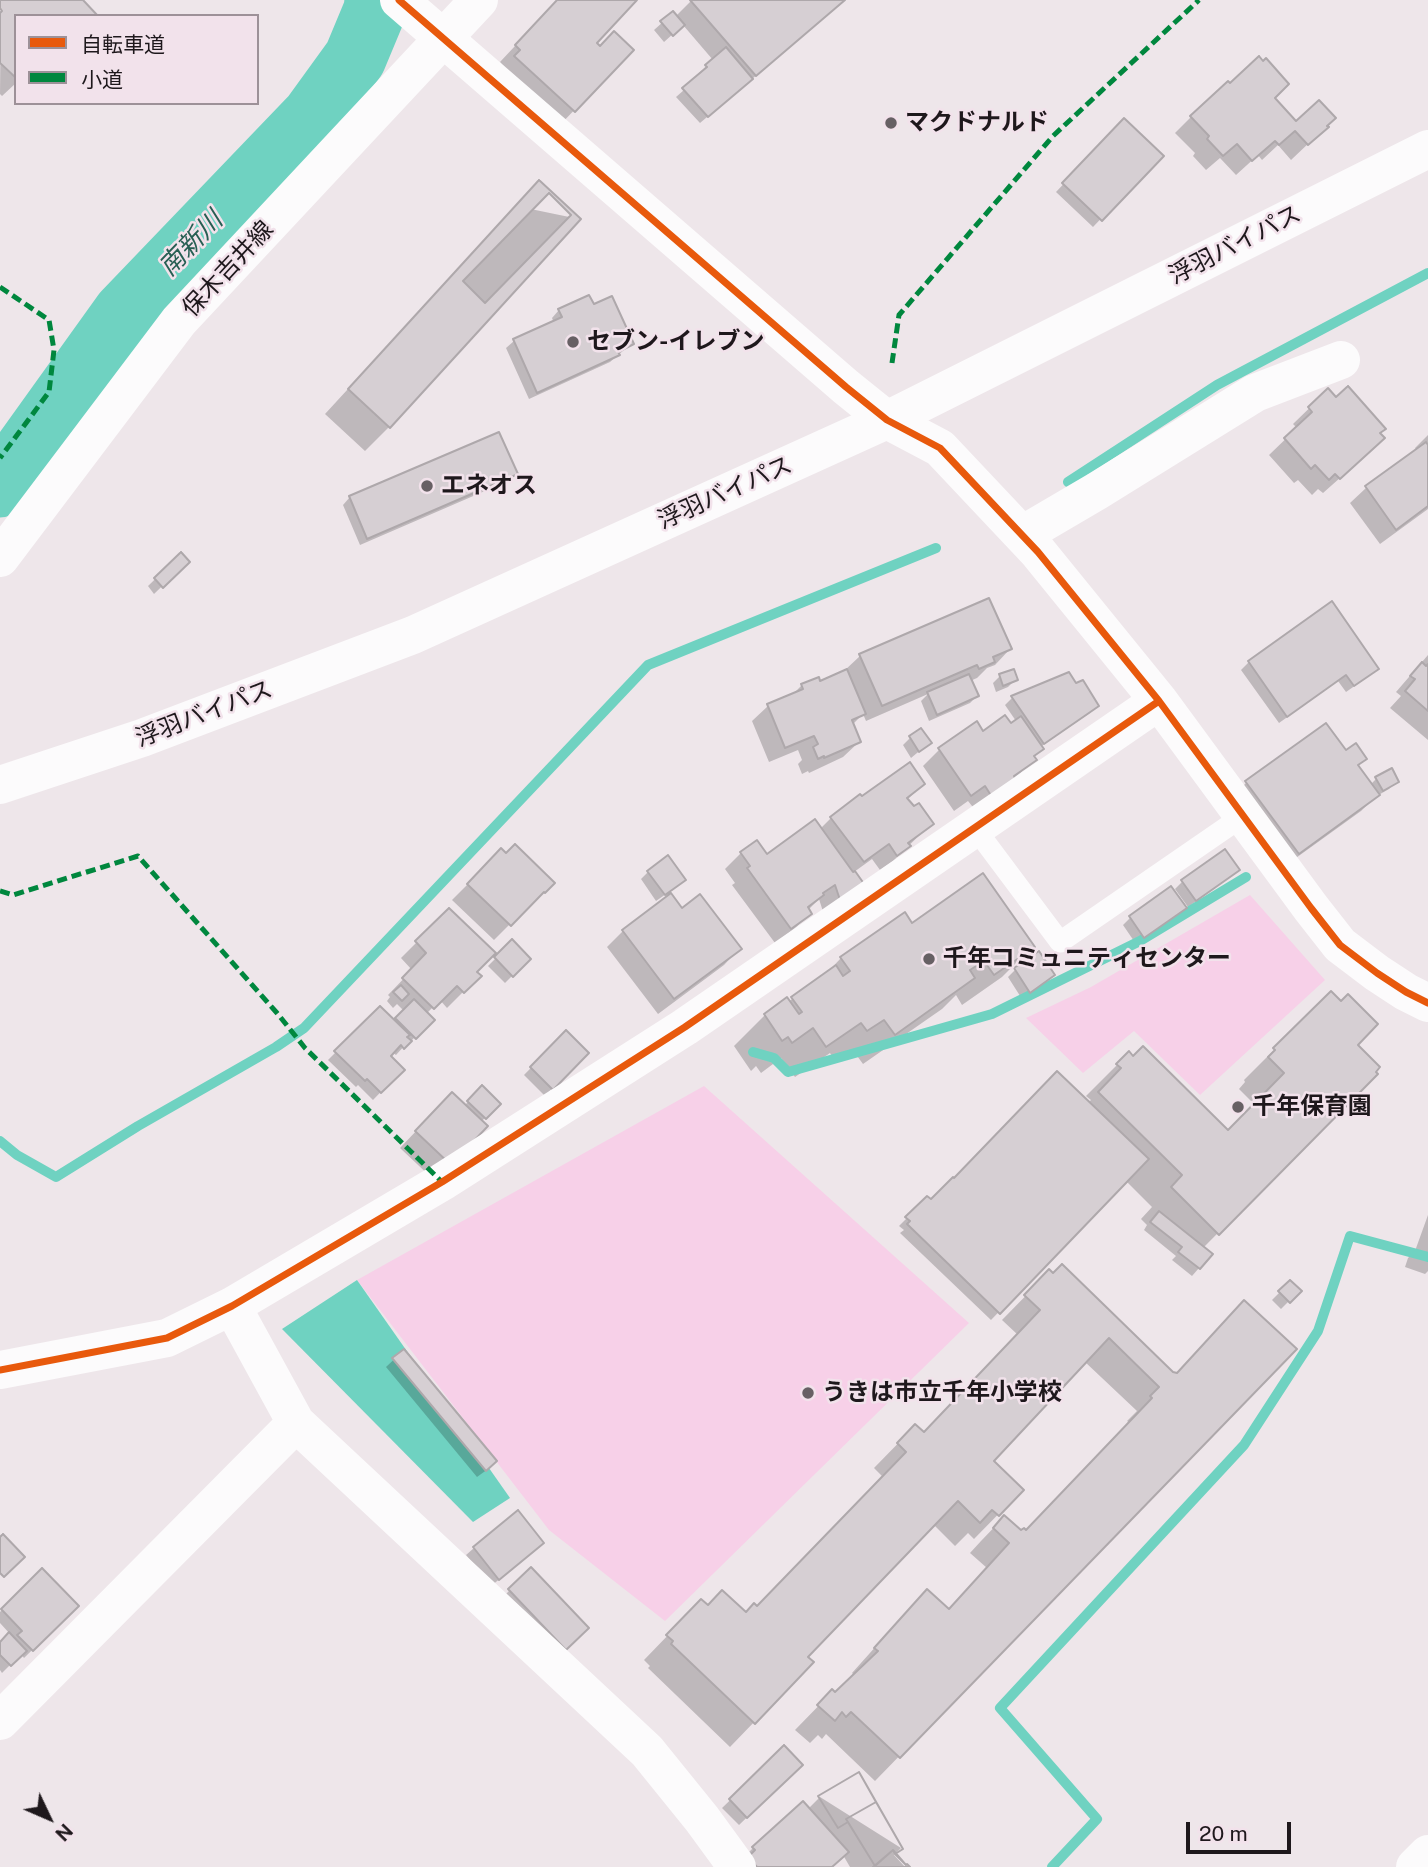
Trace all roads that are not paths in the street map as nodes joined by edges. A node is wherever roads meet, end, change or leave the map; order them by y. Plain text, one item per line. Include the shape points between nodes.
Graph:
1 (399, 0) edge
2 (479, 0) edge
3 (444, 38) junction
4 (1428, 149) edge
5 (1341, 360) dead end
6 (887, 420) junction
7 (1022, 535) junction
8 (0, 558) edge
9 (1159, 701) junction
10 (0, 785) edge
11 (1243, 816) junction
12 (975, 827) junction
13 (1428, 1003) edge
14 (232, 1306) junction
15 (0, 1370) edge
16 (296, 1423) junction
17 (0, 1721) edge
18 (1428, 1854) edge
19 (737, 1867) edge
20 (1415, 1867) edge

1 - 3 main road
2 - 3 main road, 保木吉井線
3 - 6 main road
3 - 8 main road, 保木吉井線 via 178,321
4 - 6 main road, 浮羽バイパス
5 - 7 main road via 1255,393
6 - 7 main road via 940,448
6 - 10 main road, 浮羽バイパス via 412,635 142,738
7 - 9 main road
9 - 11 main road
9 - 12 main road
11 - 12 lane via 1060,942
11 - 13 main road via 1340,944
12 - 14 main road via 685,1027 442,1182
14 - 15 main road via 167,1338
14 - 16 main road
16 - 17 main road
16 - 19 main road via 647,1751
18 - 20 main road

